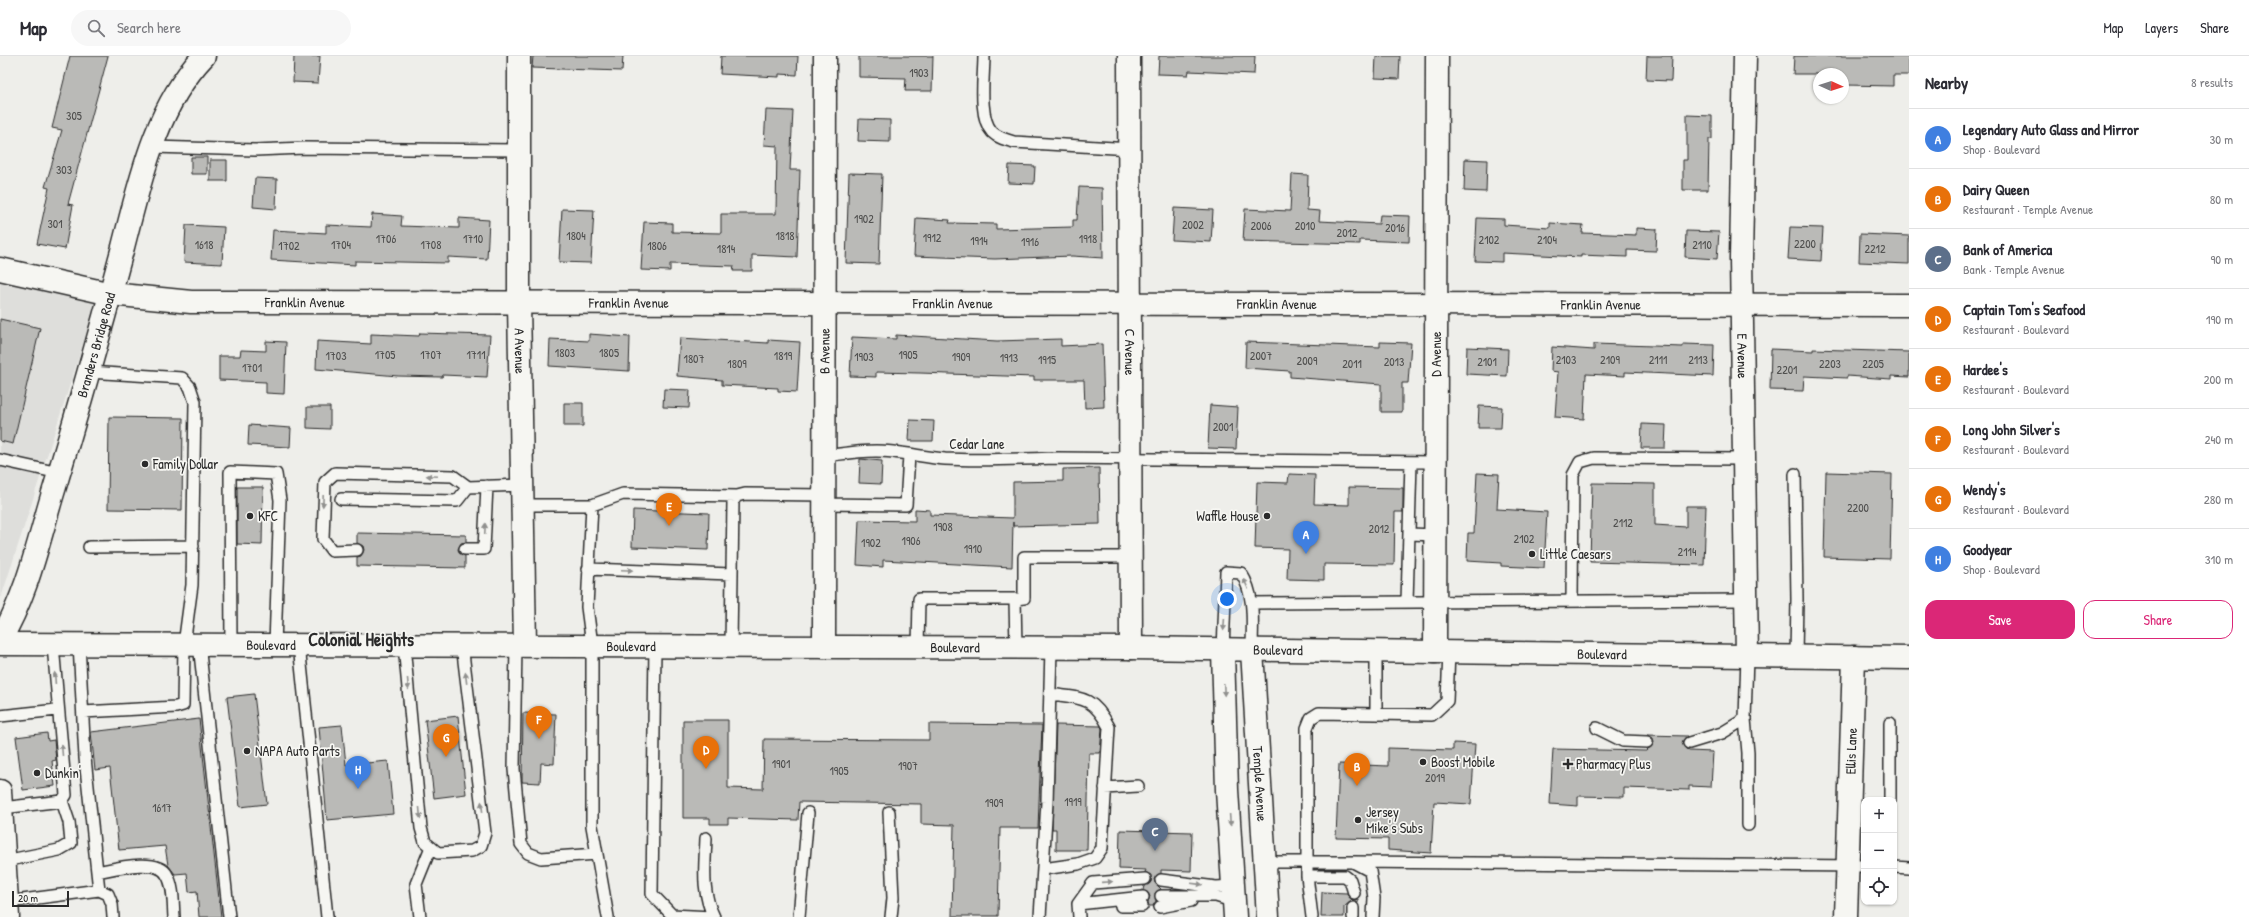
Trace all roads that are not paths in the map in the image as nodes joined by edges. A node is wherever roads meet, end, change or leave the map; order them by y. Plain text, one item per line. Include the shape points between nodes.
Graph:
1 (519, 56) edge
2 (825, 56) edge
3 (984, 56) edge
4 (1129, 56) edge
5 (1437, 56) edge
6 (1745, 56) edge
7 (199, 58) edge
8 (153, 147) junction
9 (1131, 149) junction
10 (518, 150) junction
11 (0, 269) edge
12 (110, 294) junction
13 (519, 303) junction
14 (1131, 303) junction
15 (824, 304) junction
16 (1437, 305) junction
17 (1742, 305) junction
18 (1909, 305) edge
19 (89, 372) junction
20 (909, 455) junction
21 (824, 456) junction
22 (1131, 459) junction
23 (1743, 459) junction
24 (0, 460) edge
25 (1411, 462) junction
26 (1436, 462) junction
27 (59, 473) junction
28 (1794, 474) dead end
29 (468, 486) junction
30 (487, 486) junction
31 (523, 495) junction
32 (737, 496) junction
33 (341, 499) dead end
34 (824, 499) junction
35 (592, 505) junction
36 (1410, 534) junction
37 (1435, 535) junction
38 (193, 546) junction
39 (89, 548) dead end
40 (465, 549) dead end
41 (357, 550) dead end
42 (1131, 557) junction
43 (588, 569) junction
44 (732, 574) junction
45 (1015, 599) junction
46 (1746, 600) junction
47 (1406, 602) junction
48 (1435, 602) junction
49 (1572, 602) junction
50 (1252, 603) junction
51 (0, 640) edge
52 (0, 644) edge
53 (79, 644) junction
54 (53, 645) junction
55 (191, 645) junction
56 (231, 645) junction
57 (275, 645) junction
58 (299, 645) junction
59 (404, 645) junction
60 (462, 645) junction
61 (520, 645) junction
62 (592, 646) junction
63 (655, 646) junction
64 (731, 646) junction
65 (824, 647) junction
66 (918, 648) junction
67 (1016, 648) junction
68 (1051, 648) junction
69 (1131, 648) junction
70 (1252, 650) junction
71 (1223, 651) junction
72 (1376, 651) junction
73 (1442, 652) junction
74 (1747, 656) junction
75 (1796, 656) junction
76 (1854, 657) junction
77 (1909, 658) edge
78 (1050, 694) junction
79 (57, 710) junction
80 (83, 712) junction
81 (1376, 714) junction
82 (0, 716) edge
83 (1745, 719) junction
84 (1890, 723) dead end
85 (1597, 728) dead end
86 (1647, 742) dead end
87 (1689, 743) dead end
88 (1138, 786) dead end
89 (1105, 788) junction
90 (1890, 797) edge
91 (1, 800) edge
92 (62, 801) junction
93 (889, 812) dead end
94 (808, 813) dead end
95 (1748, 825) dead end
96 (706, 838) dead end
97 (431, 847) junction
98 (597, 854) junction
99 (5, 861) junction
100 (1264, 862) junction
101 (1353, 862) junction
102 (1307, 863) junction
103 (1856, 866) edge
104 (1897, 867) edge
105 (1909, 868) edge
106 (1043, 869) junction
107 (97, 872) junction
108 (1307, 876) junction
109 (1145, 879) dead end
110 (1161, 880) dead end
111 (99, 890) junction
112 (1354, 893) dead end
113 (1230, 900) edge
114 (1160, 901) dead end
115 (1142, 902) dead end
116 (1079, 909) edge
117 (7, 910) edge
118 (113, 917) edge
119 (174, 917) edge
120 (229, 917) edge
121 (327, 917) edge
122 (420, 917) edge
123 (608, 917) edge
124 (713, 917) edge
125 (799, 917) edge
126 (891, 917) edge
127 (1040, 917) edge
128 (1268, 917) edge
129 (1312, 917) edge
130 (1373, 917) edge
131 (1846, 917) edge

1 - 10 street, A Avenue
2 - 15 street, B Avenue
3 - 9 lane via 983,107 987,123 1001,138 1014,142
4 - 9 street, C Avenue
5 - 16 street, D Avenue
6 - 17 street, E Avenue
7 - 8 street, Branders Bridge Road via 164,116
8 - 10 lane via 256,150
8 - 12 street, Branders Bridge Road
9 - 14 street, C Avenue
10 - 13 street, A Avenue
11 - 12 street, Franklin Avenue
12 - 13 street, Franklin Avenue via 191,302
12 - 19 street, Branders Bridge Road
13 - 15 street, Franklin Avenue
13 - 31 street, A Avenue
14 - 15 street, Franklin Avenue
14 - 16 street, Franklin Avenue
14 - 22 street, C Avenue
15 - 21 street, B Avenue
16 - 17 street, Franklin Avenue
16 - 26 street, D Avenue
17 - 18 street, Franklin Avenue
17 - 23 street, E Avenue
19 - 27 street, Branders Bridge Road
19 - 38 lane via 182,378 190,387 195,402
20 - 21 lane, Cedar Lane via 858,451
20 - 22 lane, Cedar Lane via 998,461 1058,458
20 - 34 lane via 906,505
21 - 34 street, B Avenue
22 - 25 lane, Cedar Lane
22 - 42 street, C Avenue
23 - 46 street, E Avenue
23 - 49 lane via 1594,458 1580,462 1573,475
24 - 27 lane
25 - 26 lane, Cedar Lane
25 - 36 lane
26 - 37 street, D Avenue
27 - 51 street, Branders Bridge Road via 22,598
28 - 75 lane
29 - 30 lane
29 - 33 lane via 457,501
29 -> 41 lane via 453,476 335,473 325,482 323,539 332,551
30 - 31 lane
40 -> 30 lane via 484,549
31 - 35 lane
31 - 61 street, A Avenue
32 - 34 lane
32 - 35 lane via 624,494
32 - 44 lane via 733,501
34 - 65 street, B Avenue
35 - 43 lane
36 - 37 lane
36 - 47 lane
37 - 48 street, D Avenue
38 - 39 lane
38 - 55 lane
42 - 45 lane via 1024,557 1024,598
42 - 69 street, C Avenue
43 -> 44 lane
43 - 62 lane via 587,607
44 - 64 lane
45 - 66 lane via 919,599
45 - 67 lane
46 - 49 lane
46 - 74 street, E Avenue
47 - 48 lane
47 - 50 lane
48 - 49 lane
48 - 73 street, D Avenue
50 - 70 lane
50 -> 71 lane via 1248,584 1241,573 1226,572
52 - 54 street, Boulevard
53 - 54 street, Boulevard
53 - 55 street, Boulevard
53 - 80 lane
79 -> 54 lane
55 - 56 street, Boulevard
55 - 80 lane via 183,705 176,708
55 - 120 lane
56 - 57 street, Boulevard
56 - 57 lane via 230,472 276,474 280,500
57 - 58 street, Boulevard
58 - 59 street, Boulevard
58 - 121 lane
59 - 60 street, Boulevard
59 -> 97 lane via 421,828 425,842
60 - 61 street, Boulevard
97 -> 60 lane via 438,853 472,851 481,846 485,833
61 - 62 street, Boulevard
61 - 98 lane via 514,769 521,844 528,853 541,858
62 - 63 street, Boulevard
62 - 98 lane via 592,826
63 - 64 street, Boulevard
63 - 124 lane via 652,894 672,915
64 - 65 street, Boulevard
65 - 66 street, Boulevard
66 - 67 street, Boulevard
67 - 68 street, Boulevard
68 - 69 street, Boulevard
68 - 78 lane
69 - 71 street, Boulevard
70 - 71 street, Boulevard
70 - 72 street, Boulevard
70 - 100 street, Temple Avenue
71 -> 113 street
72 - 73 street, Boulevard
72 - 81 lane
73 - 74 street, Boulevard
73 - 81 lane via 1447,701 1432,715
74 - 75 street, Boulevard
74 - 83 lane
75 - 76 street, Boulevard
76 - 77 street, Boulevard
76 - 103 street, Ellis Lane
78 - 89 lane via 1083,698 1100,710 1109,727
78 - 106 lane
79 - 82 lane
92 -> 79 lane via 66,795
80 - 107 lane via 85,758
81 - 102 lane via 1319,713 1312,718 1308,728
83 - 87 lane via 1722,733
83 - 95 lane via 1748,753
84 - 90 lane
85 - 86 lane via 1623,740
88 - 89 lane
89 - 106 lane via 1102,848 1095,858 1078,864
91 - 92 lane
91 - 99 street
92 - 99 lane via 69,822 71,843 59,850
93 - 126 lane via 893,898
94 - 125 lane
96 - 124 lane via 705,892
97 - 122 lane via 416,884
98 - 123 lane
99 - 117 street
100 - 102 lane
100 - 128 street, Temple Avenue
101 - 102 lane
101 - 103 lane
101 - 130 lane via 1370,871 1374,898
102 - 108 lane
103 - 131 street, Ellis Lane
104 - 105 lane
106 - 127 lane
107 - 111 lane
107 - 119 lane via 158,866 167,873
108 - 112 lane via 1345,876 1350,880
108 - 129 lane
116 -> 109 lane via 1093,883
110 -> 113 lane via 1216,887
111 - 117 lane
111 - 118 lane via 108,894
113 - 114 lane
115 - 116 lane

